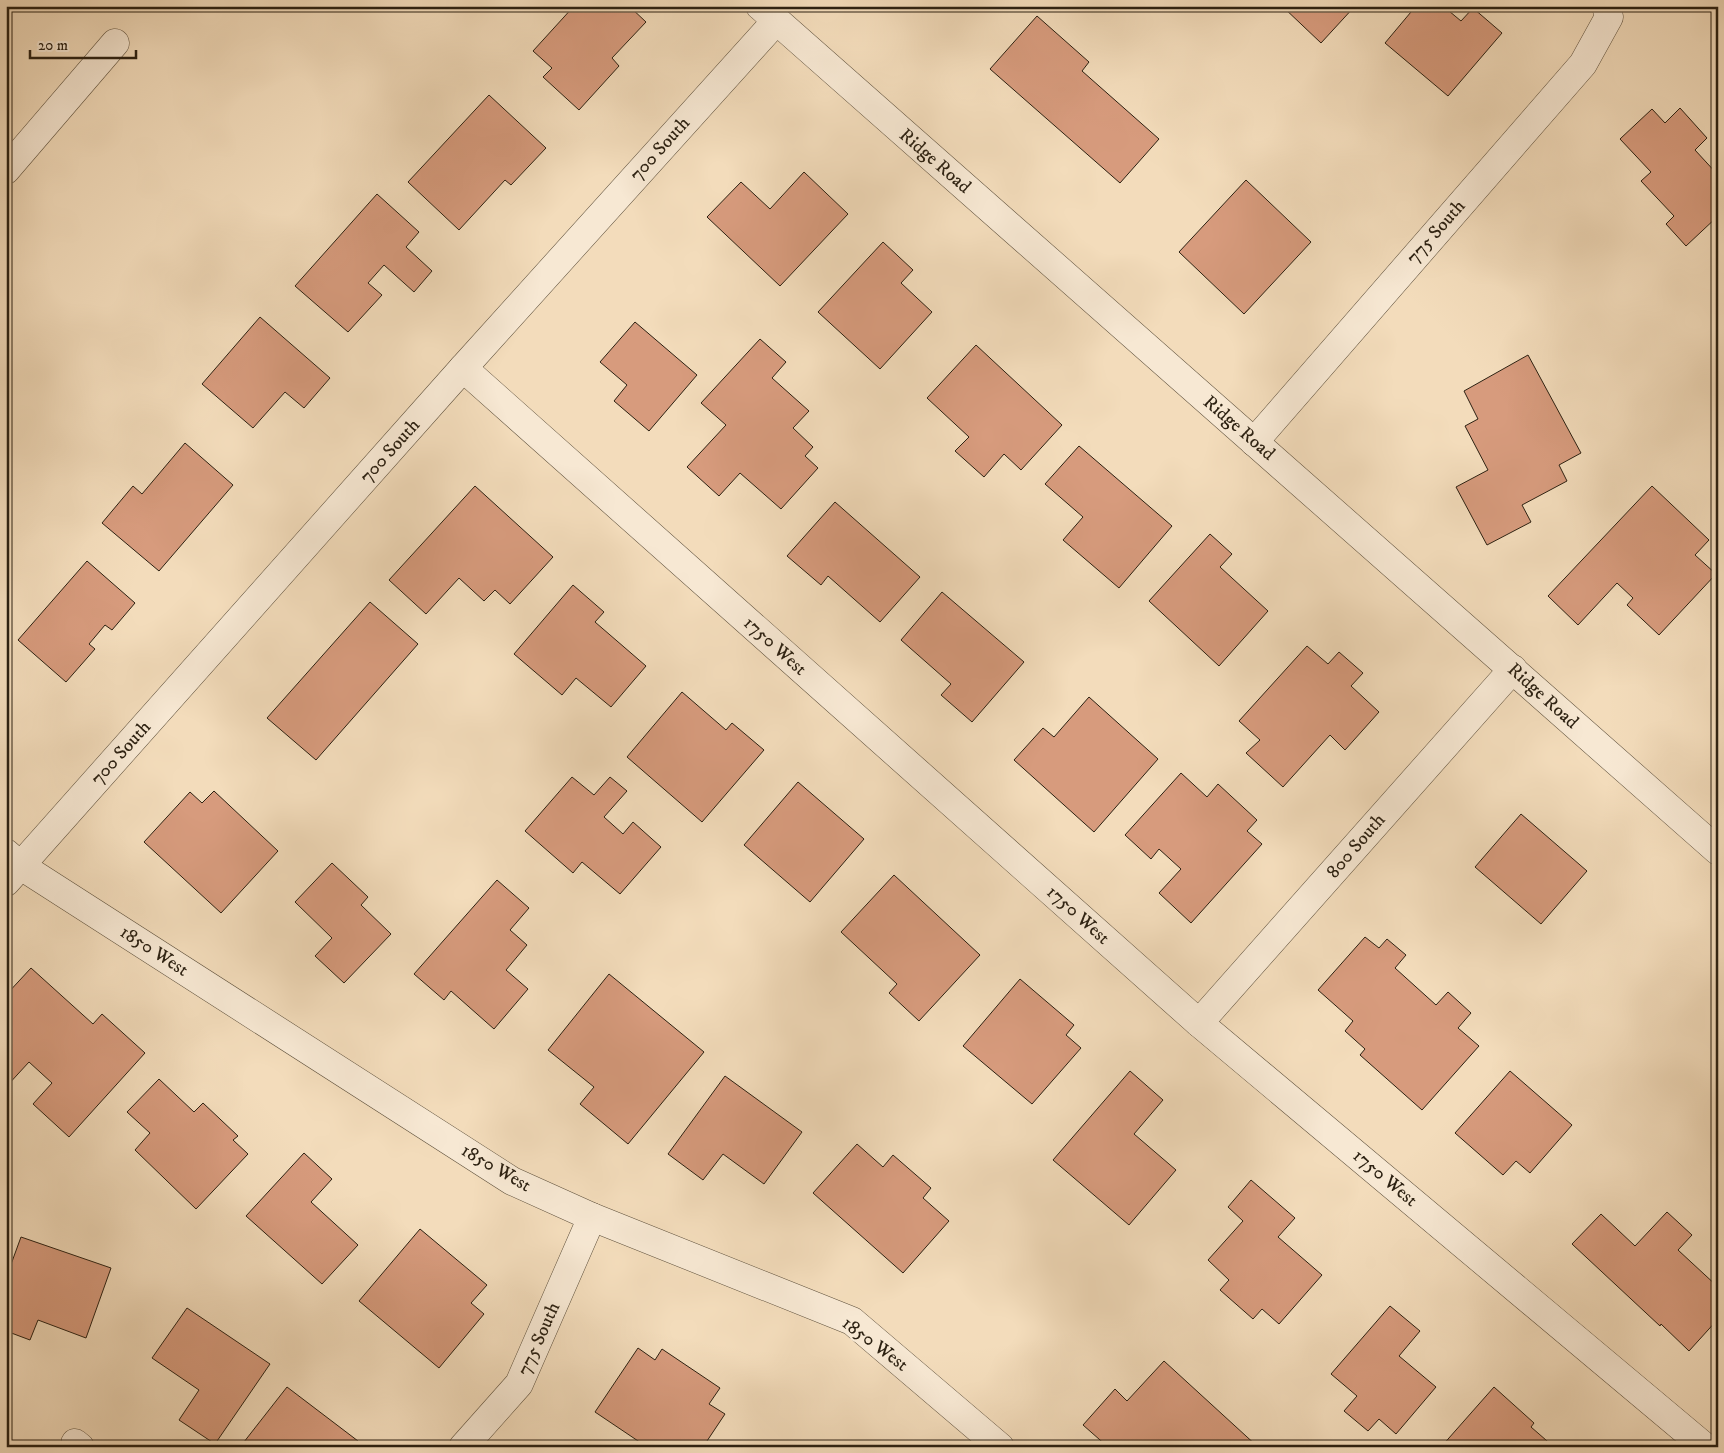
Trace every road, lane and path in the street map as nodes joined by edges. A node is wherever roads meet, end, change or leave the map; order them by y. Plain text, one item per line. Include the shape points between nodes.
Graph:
1 (1608, 11) edge
2 (768, 14) edge
3 (115, 43) dead end
4 (6, 170) edge
5 (463, 368) junction
6 (1254, 442) junction
7 (1513, 668) junction
8 (1718, 851) edge
9 (11, 867) edge
10 (1199, 1023) junction
11 (592, 1217) junction
12 (463, 1447) edge
13 (1000, 1447) edge
14 (1705, 1447) edge

1 - 6 street, 775 South via 1583,64
2 - 5 street, 700 South
2 - 6 street, Ridge Road
3 - 4 street
5 - 9 street, 700 South
5 - 10 street, 1750 West
6 - 7 street, Ridge Road
7 - 8 street, Ridge Road
7 - 10 street, 800 South
9 - 11 street, 1850 West via 512,1181
10 - 14 street, 1750 West
11 - 12 street, 775 South via 519,1384
11 - 13 street, 1850 West via 852,1321

